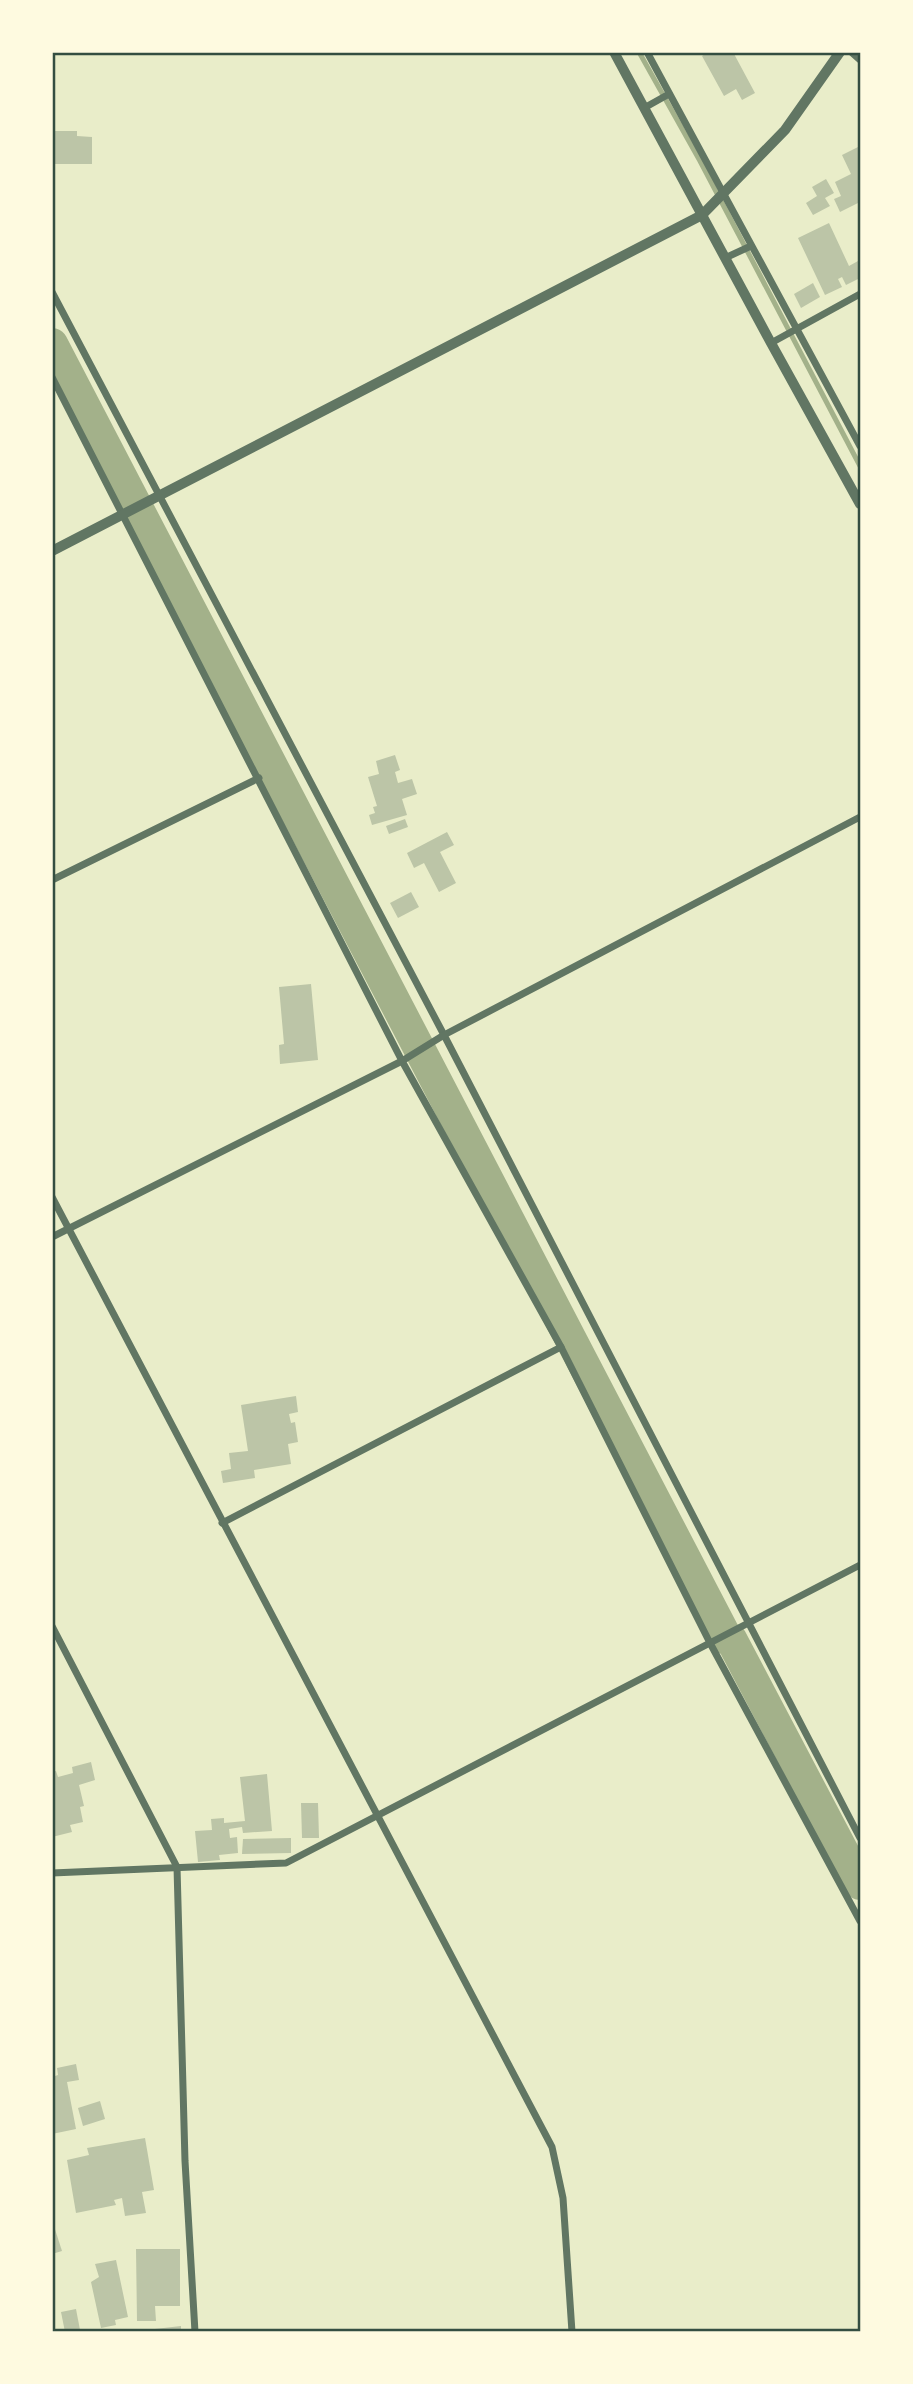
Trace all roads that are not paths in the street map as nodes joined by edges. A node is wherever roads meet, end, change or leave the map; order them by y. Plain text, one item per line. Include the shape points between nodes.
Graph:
1 (614, 52) edge
2 (647, 52) edge
3 (840, 52) edge
4 (851, 52) edge
5 (860, 60) edge
6 (669, 94) junction
7 (644, 108) junction
8 (724, 193) junction
9 (702, 215) junction
10 (751, 246) junction
11 (725, 258) junction
12 (52, 292) edge
13 (860, 294) edge
14 (798, 328) junction
15 (771, 344) junction
16 (52, 377) edge
17 (860, 446) edge
18 (155, 499) junction
19 (860, 501) edge
20 (124, 515) junction
21 (52, 551) edge
22 (259, 778) junction
23 (860, 817) edge
24 (52, 880) edge
25 (444, 1035) junction
26 (402, 1062) junction
27 (52, 1197) edge
28 (69, 1228) junction
29 (52, 1237) edge
30 (561, 1348) junction
31 (222, 1523) junction
32 (860, 1565) edge
33 (749, 1623) junction
34 (52, 1626) edge
35 (710, 1643) junction
36 (378, 1815) junction
37 (860, 1838) edge
38 (177, 1867) junction
39 (52, 1873) edge
40 (860, 1921) edge
41 (195, 2332) edge
42 (572, 2332) edge

1 - 7 street
2 - 6 street
3 - 8 street via 785,130
4 - 5 street
6 - 7 street
6 - 8 street
7 - 9 street
8 - 9 street
8 - 10 street
9 - 11 street
9 - 18 street
10 - 11 street
10 - 14 street
11 - 15 street
12 - 18 street
13 - 14 street
14 - 15 street
14 - 17 street
15 - 19 street
16 - 20 street
18 - 20 street
18 - 25 street
20 - 21 street
20 - 22 street
22 - 24 street
22 - 26 street
23 - 25 street
25 - 26 street
25 - 33 street
26 - 28 street
26 - 30 street
27 - 28 street
28 - 29 street
28 - 31 street
30 - 31 street
30 - 35 street
31 - 36 street
32 - 33 street
33 - 35 street
33 - 37 street
34 - 38 street
35 - 36 street
35 - 40 street
36 - 38 street via 286,1863
36 - 42 street via 552,2147 564,2198
38 - 39 street
38 - 41 street

